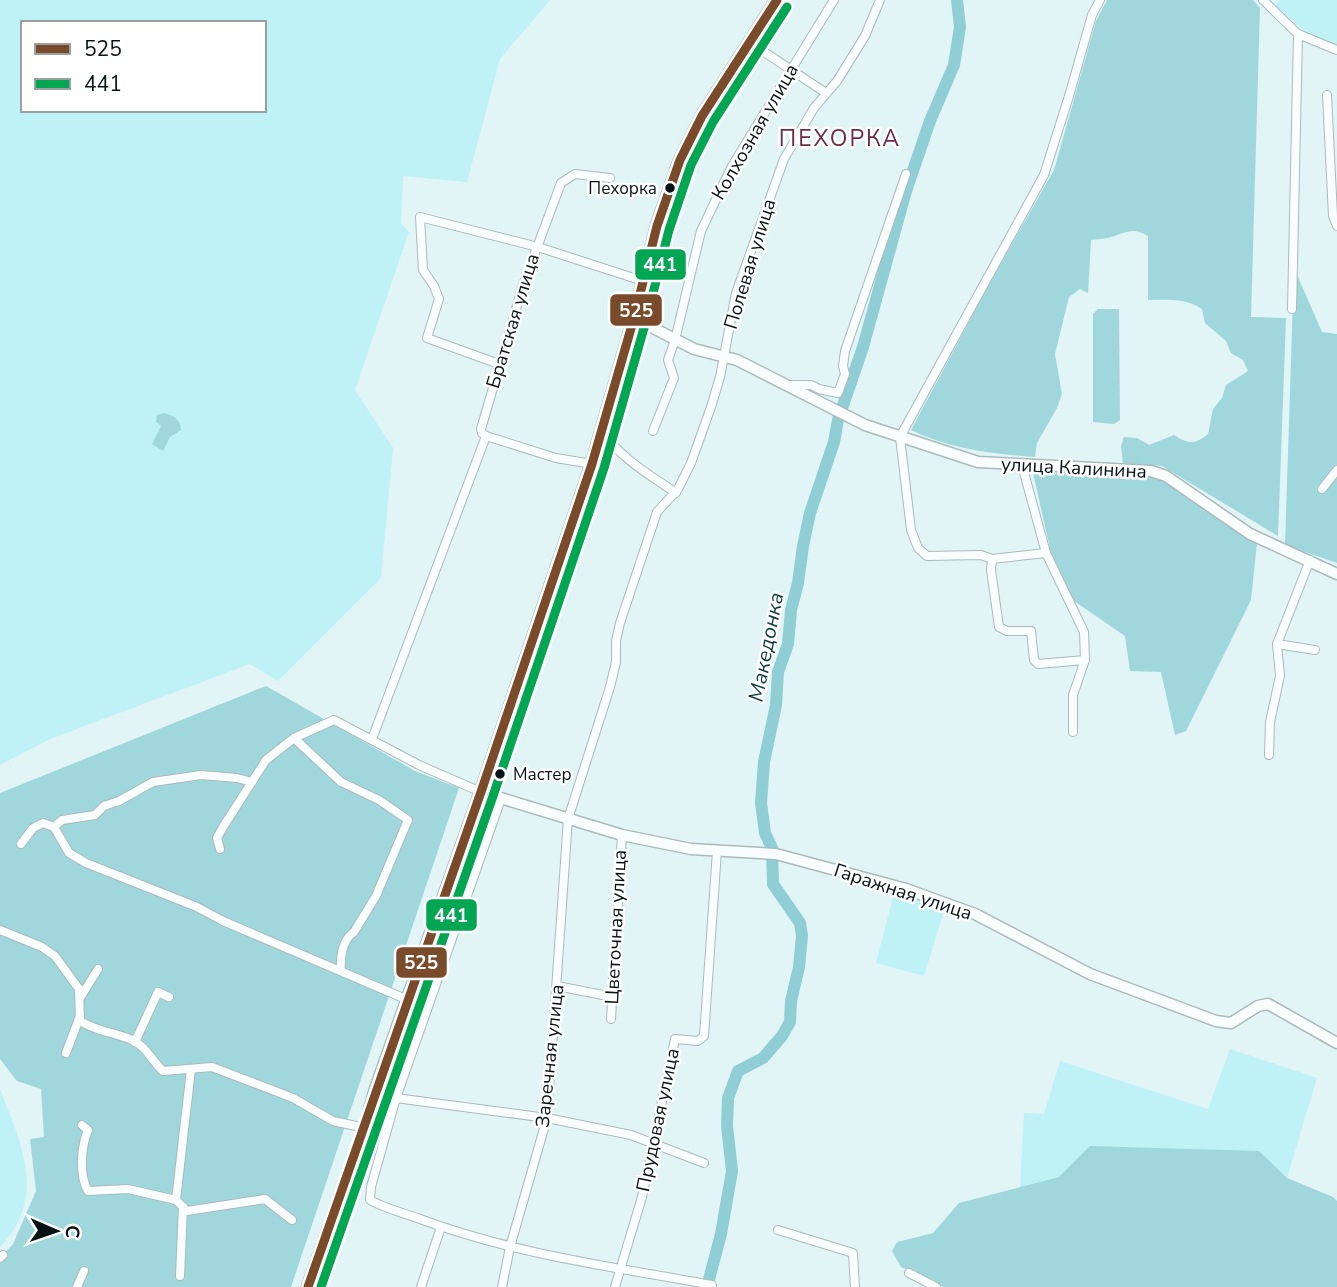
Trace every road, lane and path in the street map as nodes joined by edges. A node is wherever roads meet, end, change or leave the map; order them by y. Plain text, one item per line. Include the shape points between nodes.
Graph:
1 (777, 0) edge
2 (834, 0) edge
3 (880, 0) edge
4 (1100, 0) edge
5 (1263, 0) edge
6 (1298, 33) junction
7 (749, 42) junction
8 (1337, 50) edge
9 (792, 69) junction
10 (825, 93) junction
11 (1327, 95) dead end
12 (906, 174) dead end
13 (610, 178) dead end
14 (1337, 226) edge
15 (538, 247) junction
16 (643, 281) junction
17 (1292, 309) dead end
18 (634, 318) junction
19 (675, 340) junction
20 (724, 355) junction
21 (499, 364) junction
22 (788, 386) junction
23 (602, 431) junction
24 (653, 431) dead end
25 (483, 432) junction
26 (900, 437) junction
27 (592, 464) junction
28 (1022, 465) junction
29 (1337, 470) edge
30 (1322, 489) dead end
31 (676, 493) junction
32 (1046, 553) junction
33 (992, 559) junction
34 (1310, 561) junction
35 (1337, 573) edge
36 (1277, 644) junction
37 (1315, 650) dead end
38 (1085, 660) junction
39 (1073, 732) dead end
40 (294, 738) junction
41 (372, 739) junction
42 (1269, 755) dead end
43 (252, 782) junction
44 (481, 792) junction
45 (501, 799) junction
46 (568, 819) junction
47 (54, 827) junction
48 (622, 835) junction
49 (21, 844) dead end
50 (220, 849) dead end
51 (717, 851) junction
52 (0, 930) edge
53 (97, 969) dead end
54 (341, 971) junction
55 (557, 986) junction
56 (169, 997) dead end
57 (612, 997) junction
58 (80, 998) junction
59 (408, 1000) junction
60 (80, 1016) junction
61 (611, 1019) dead end
62 (135, 1042) junction
63 (1337, 1043) edge
64 (66, 1053) dead end
65 (191, 1069) junction
66 (375, 1092) junction
67 (396, 1098) junction
68 (547, 1118) junction
69 (82, 1125) dead end
70 (365, 1128) junction
71 (655, 1144) junction
72 (704, 1163) dead end
73 (176, 1200) junction
74 (183, 1207) junction
75 (292, 1220) dead end
76 (441, 1227) junction
77 (778, 1230) dead end
78 (510, 1247) junction
79 (620, 1269) junction
80 (84, 1271) dead end
81 (909, 1273) dead end
82 (180, 1276) dead end
83 (708, 1284) dead end
84 (77, 1287) edge
85 (308, 1287) edge
86 (421, 1287) edge
87 (502, 1287) edge
88 (615, 1287) edge
89 (855, 1287) edge
90 (936, 1287) edge

1 - 7 main road
2 - 9 street, Колхозная улица
3 - 10 street, Полевая улица via 865,36
4 - 26 street via 1044,175
5 - 6 street
6 - 8 street
6 - 17 street
7 - 9 street
7 - 16 main road via 680,160
9 - 10 street
9 - 19 street, Колхозная улица via 707,214
10 - 20 street, Полевая улица via 792,144 772,191 736,293
11 - 14 street
12 - 22 street via 845,351 845,374 838,393 811,385
13 - 15 street via 575,174 561,183
15 - 16 street
15 - 21 street, Братская улица
15 - 21 street, Братская улица via 420,216 423,270 439,299 427,338
16 - 18 main road
18 - 19 street, улица Калинина
18 - 23 main road
19 - 20 street, улица Калинина via 705,353
19 - 24 street, Колхозная улица via 668,360 674,378
20 - 22 street, улица Калинина
20 - 31 street, Полевая улица via 711,407
21 - 25 street, Братская улица
22 - 26 street, улица Калинина
23 - 27 main road
23 - 31 street via 625,457
25 - 27 street via 556,458
25 - 41 street, Братская улица
26 - 28 street, улица Калинина via 978,462
26 - 33 street via 911,530 918,548 927,556
27 - 44 main road
28 - 32 street
28 - 34 street, улица Калинина via 1151,471 1166,476 1250,534
29 - 30 street
31 - 46 street, Полевая улица via 657,512 620,623 610,687
32 - 33 street
32 - 38 street via 1081,623
33 - 38 street via 999,627 1031,631 1038,664
34 - 35 street, улица Калинина
34 - 36 street
36 - 37 street
36 - 42 street via 1280,676 1270,722
38 - 39 street via 1073,695
40 - 41 street via 334,720
40 - 43 street via 267,760
40 - 54 street via 341,782 408,820 376,896 349,936 340,957
41 - 44 street
43 - 47 street via 201,775 153,782 95,815 62,820
43 - 50 street via 217,838
44 - 45 street, Гаражная улица
44 - 59 main road
45 - 46 street, Гаражная улица
45 - 67 street
46 - 48 street, Гаражная улица
46 - 55 street, Заречная улица
47 - 49 street via 43,824 33,828
47 - 54 street via 69,853 86,863
48 - 51 street, Гаражная улица
48 - 57 street, Цветочная улица
51 - 63 street, Гаражная улица via 772,854 953,905 1090,974 1206,1018 1231,1023 1268,1004
51 - 71 street, Прудовая улица via 704,1036 698,1041 675,1039
52 - 58 street via 55,956 79,989
53 - 58 street
54 - 59 street
55 - 57 street
55 - 68 street, Заречная улица
56 - 62 street via 158,992
57 - 61 street, Цветочная улица
58 - 60 street
59 - 66 main road
60 - 62 street via 80,1021 96,1031
60 - 64 street
62 - 65 street via 163,1071
65 - 70 street via 212,1067 293,1098 333,1121
65 - 73 street
66 - 67 street
66 - 70 main road
67 - 68 street
67 - 76 street via 370,1200
68 - 71 street
68 - 78 street, Заречная улица
69 - 73 street via 88,1130 83,1182 88,1191 128,1189
70 - 85 main road
71 - 72 street
71 - 79 street, Прудовая улица
73 - 74 street
74 - 75 street via 187,1211 265,1199
74 - 82 street
76 - 78 street
76 - 86 street
77 - 89 street via 853,1253
78 - 79 street
78 - 87 street, Заречная улица
79 - 83 street
79 - 88 street, Прудовая улица
80 - 84 street
81 - 90 street

